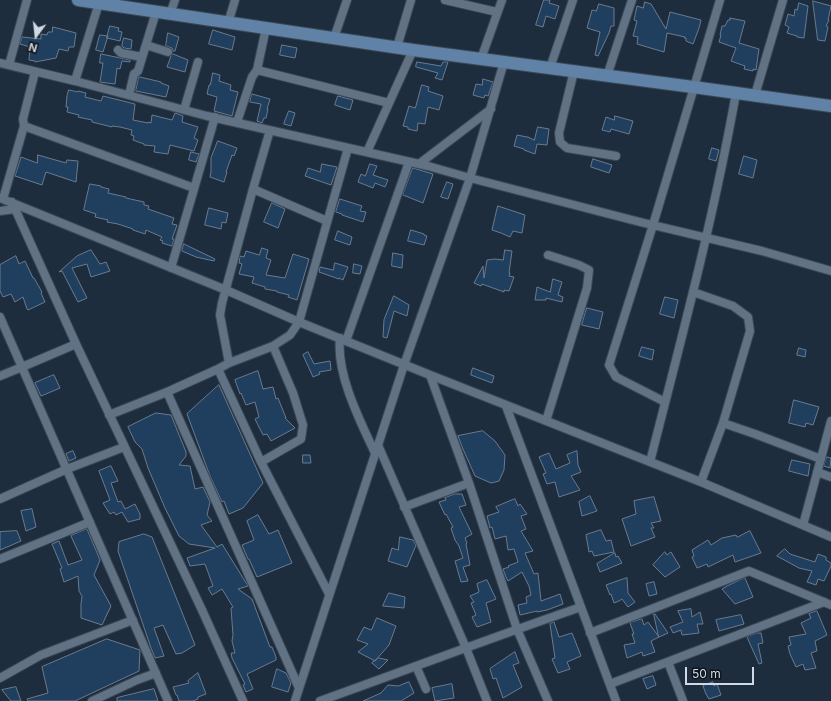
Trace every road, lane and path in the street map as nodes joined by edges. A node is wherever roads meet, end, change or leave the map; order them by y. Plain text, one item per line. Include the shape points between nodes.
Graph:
1 (27, 0) edge
2 (78, 0) edge
3 (175, 0) edge
4 (235, 0) edge
5 (347, 0) edge
6 (411, 0) edge
7 (445, 0) edge
8 (502, 0) edge
9 (573, 0) edge
10 (632, 0) edge
11 (720, 0) edge
12 (783, 0) edge
13 (99, 3) junction
14 (117, 3) edge
15 (156, 12) junction
16 (497, 12) junction
17 (170, 14) junction
18 (228, 23) junction
19 (266, 28) junction
20 (334, 38) junction
21 (146, 45) junction
22 (397, 47) junction
23 (118, 50) dead end
24 (413, 50) junction
25 (168, 52) dead end
26 (142, 57) junction
27 (481, 59) junction
28 (198, 62) dead end
29 (504, 62) junction
30 (0, 63) edge
31 (9, 65) junction
32 (550, 68) junction
33 (257, 70) junction
34 (574, 71) junction
35 (35, 72) junction
36 (606, 76) junction
37 (75, 81) junction
38 (694, 87) junction
39 (736, 93) junction
40 (129, 95) junction
41 (756, 95) junction
42 (389, 103) junction
43 (831, 106) edge
44 (491, 109) junction
45 (184, 110) junction
46 (215, 117) junction
47 (237, 122) junction
48 (24, 126) junction
49 (270, 130) junction
50 (348, 148) junction
51 (367, 152) junction
52 (616, 156) dead end
53 (409, 162) junction
54 (419, 164) junction
55 (470, 178) junction
56 (194, 188) junction
57 (253, 189) junction
58 (1, 198) edge
59 (13, 205) junction
60 (0, 211) edge
61 (327, 222) junction
62 (653, 225) junction
63 (706, 237) junction
64 (548, 255) dead end
65 (170, 268) junction
66 (831, 271) edge
67 (226, 290) junction
68 (693, 292) junction
69 (0, 317) edge
70 (299, 322) junction
71 (343, 339) junction
72 (76, 344) junction
73 (273, 346) junction
74 (229, 363) junction
75 (404, 365) junction
76 (22, 367) junction
77 (218, 369) junction
78 (430, 375) junction
79 (0, 376) edge
80 (167, 392) junction
81 (665, 402) junction
82 (506, 406) junction
83 (109, 415) junction
84 (546, 421) junction
85 (831, 421) edge
86 (722, 423) junction
87 (124, 447) junction
88 (376, 449) junction
89 (820, 459) junction
90 (261, 462) junction
91 (650, 462) junction
92 (67, 470) junction
93 (817, 472) junction
94 (831, 477) edge
95 (701, 482) junction
96 (469, 483) junction
97 (0, 498) edge
98 (404, 507) junction
99 (90, 522) junction
100 (802, 525) junction
101 (831, 537) edge
102 (0, 559) edge
103 (329, 594) junction
104 (828, 604) edge
105 (581, 607) junction
106 (133, 620) junction
107 (517, 629) junction
108 (590, 633) junction
109 (466, 648) junction
110 (668, 662) junction
111 (416, 666) junction
112 (156, 673) junction
113 (0, 678) edge
114 (610, 684) junction
115 (299, 688) junction
116 (426, 689) dead end
117 (92, 701) edge
118 (168, 701) edge
119 (243, 701) edge
120 (295, 701) edge
121 (320, 701) edge
122 (487, 701) edge
123 (548, 701) edge
124 (616, 701) edge
125 (683, 701) edge

1 - 31 street
2 - 13 main road
3 - 17 street
4 - 18 street
5 - 20 street
6 - 22 street
7 - 16 street
8 - 16 street
9 - 32 street
10 - 36 street
11 - 38 street
12 - 41 street
13 - 14 main road
13 - 37 street
14 - 15 main road
15 - 17 main road
15 - 21 street
16 - 27 street
17 - 18 main road
18 - 19 main road
19 - 20 main road
19 - 33 street
20 - 22 main road
21 - 25 street
21 - 26 street
22 - 24 main road
23 - 26 street via 121,53
24 - 27 main road
24 - 42 street
26 - 40 street via 138,71 134,74
27 - 29 main road
28 - 45 street
29 - 32 main road
29 - 44 street
30 - 31 street
31 - 35 street
32 - 34 main road
33 - 42 street
33 - 47 street via 252,77
34 - 36 main road
34 - 52 street via 559,133 560,142 567,148
35 - 37 street
35 - 48 street via 22,119
36 - 38 main road
37 - 40 street
38 - 39 main road
38 - 62 street
39 - 41 main road
39 - 63 street via 728,142
40 - 45 street
41 - 43 main road
42 - 51 street
44 - 54 street
44 - 55 street
45 - 46 street
46 - 47 street
46 - 56 street
47 - 49 street
48 - 56 street
48 - 58 street
49 - 50 street
49 - 57 street
50 - 51 street
50 - 61 street
51 - 53 street
53 - 54 street
53 - 71 street
54 - 55 street
55 - 62 street
55 - 75 street
56 - 65 street
57 - 61 street
57 - 67 street
58 - 59 street
59 - 60 street
59 - 65 street
59 - 72 street
61 - 70 street
62 - 63 street
62 - 81 street via 609,365 616,377
63 - 66 street
63 - 68 street
64 - 84 street via 590,270 587,288
65 - 67 street
67 - 70 street
67 - 74 street via 220,315
68 - 81 street
68 - 86 street via 733,306 748,317 750,331
69 - 76 street
70 - 71 street
70 - 73 street via 290,335
71 - 75 street
71 - 88 street via 339,349 350,397
72 - 76 street
72 - 83 street
73 - 74 street
73 - 90 street via 293,393 303,425 301,439
74 - 77 street
75 - 78 street
75 - 88 street
76 - 79 street
76 - 92 street
77 - 80 street
77 - 90 street
78 - 82 street
78 - 96 street
80 - 83 street
80 - 115 street
81 - 91 street
82 - 84 street
82 - 105 street
83 - 87 street
84 - 91 street
85 - 89 street
86 - 89 street
86 - 95 street
87 - 92 street
87 - 119 street
88 - 98 street
88 - 103 street
89 - 93 street
90 - 103 street
91 - 95 street
92 - 97 street
92 - 99 street
93 - 94 street
93 - 100 street
95 - 100 street
96 - 98 street
96 - 107 street
98 - 109 street
99 - 102 street
99 - 106 street
100 - 101 street
103 - 115 street
104 - 108 street via 749,571
104 - 110 street
105 - 107 street
105 - 108 street
106 - 112 street
106 - 113 street via 41,654
107 - 109 street
107 - 123 street
108 - 114 street
109 - 111 street
109 - 122 street
110 - 114 street
110 - 125 street
111 - 116 street
111 - 121 street
112 - 117 street
112 - 118 street
114 - 124 street
115 - 120 street

